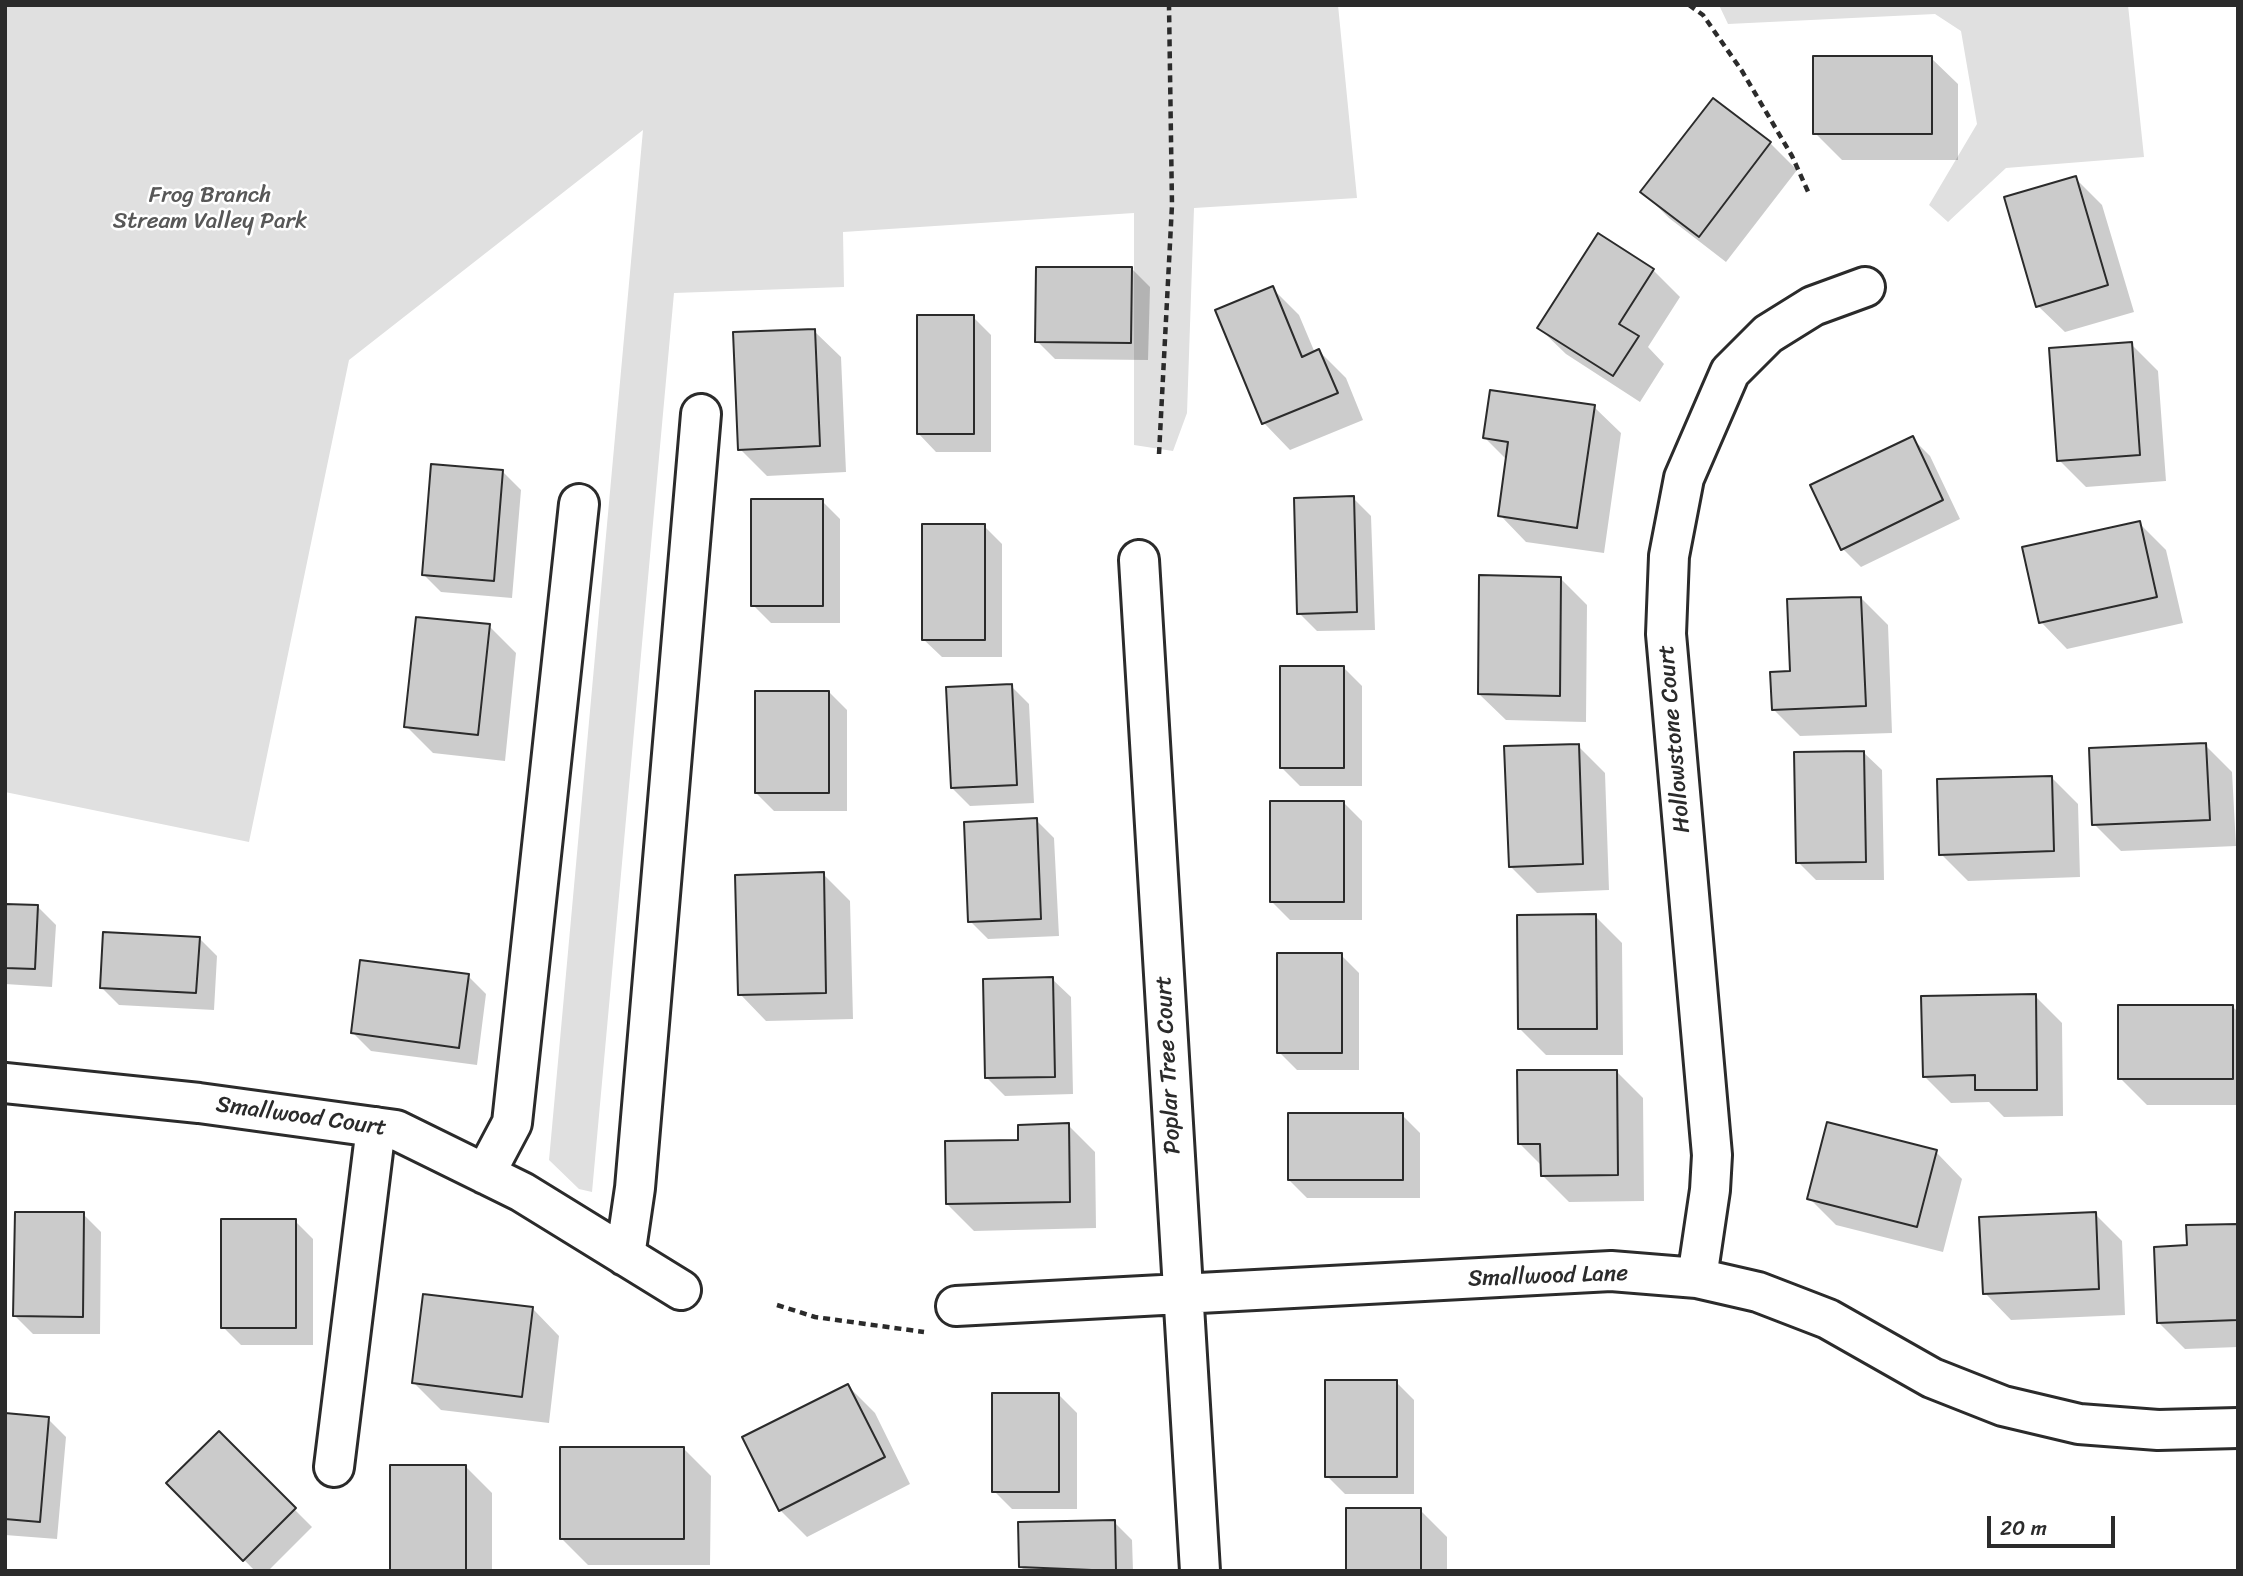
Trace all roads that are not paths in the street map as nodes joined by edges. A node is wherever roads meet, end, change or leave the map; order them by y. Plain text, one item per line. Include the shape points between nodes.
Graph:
1 (1865, 287) dead end
2 (701, 414) dead end
3 (579, 504) dead end
4 (1139, 560) dead end
5 (5, 1083) edge
6 (376, 1127) junction
7 (485, 1174) junction
8 (625, 1256) junction
9 (1696, 1278) junction
10 (681, 1290) dead end
11 (1183, 1296) junction
12 (946, 1320) road end
13 (2238, 1427) edge
14 (334, 1467) dead end
15 (1200, 1571) edge

1 - 9 street, Hollowstone Court via 1813,306 1768,334 1730,372 1684,478 1669,556 1666,634 1712,1155
2 - 8 street via 635,1188
3 - 7 street via 512,1123
4 - 11 street, Poplar Tree Court
5 - 6 street, Smallwood Court
6 - 7 street, Smallwood Court via 396,1130
6 - 14 street
7 - 8 street, Smallwood Court
8 - 10 street, Smallwood Court
9 - 11 street, Smallwood Lane via 1611,1271
9 - 13 street, Smallwood Lane via 1758,1292 1828,1319 1932,1378 2003,1406 2079,1424 2158,1430
11 - 12 street, Smallwood Lane
11 - 15 street, Poplar Tree Court

